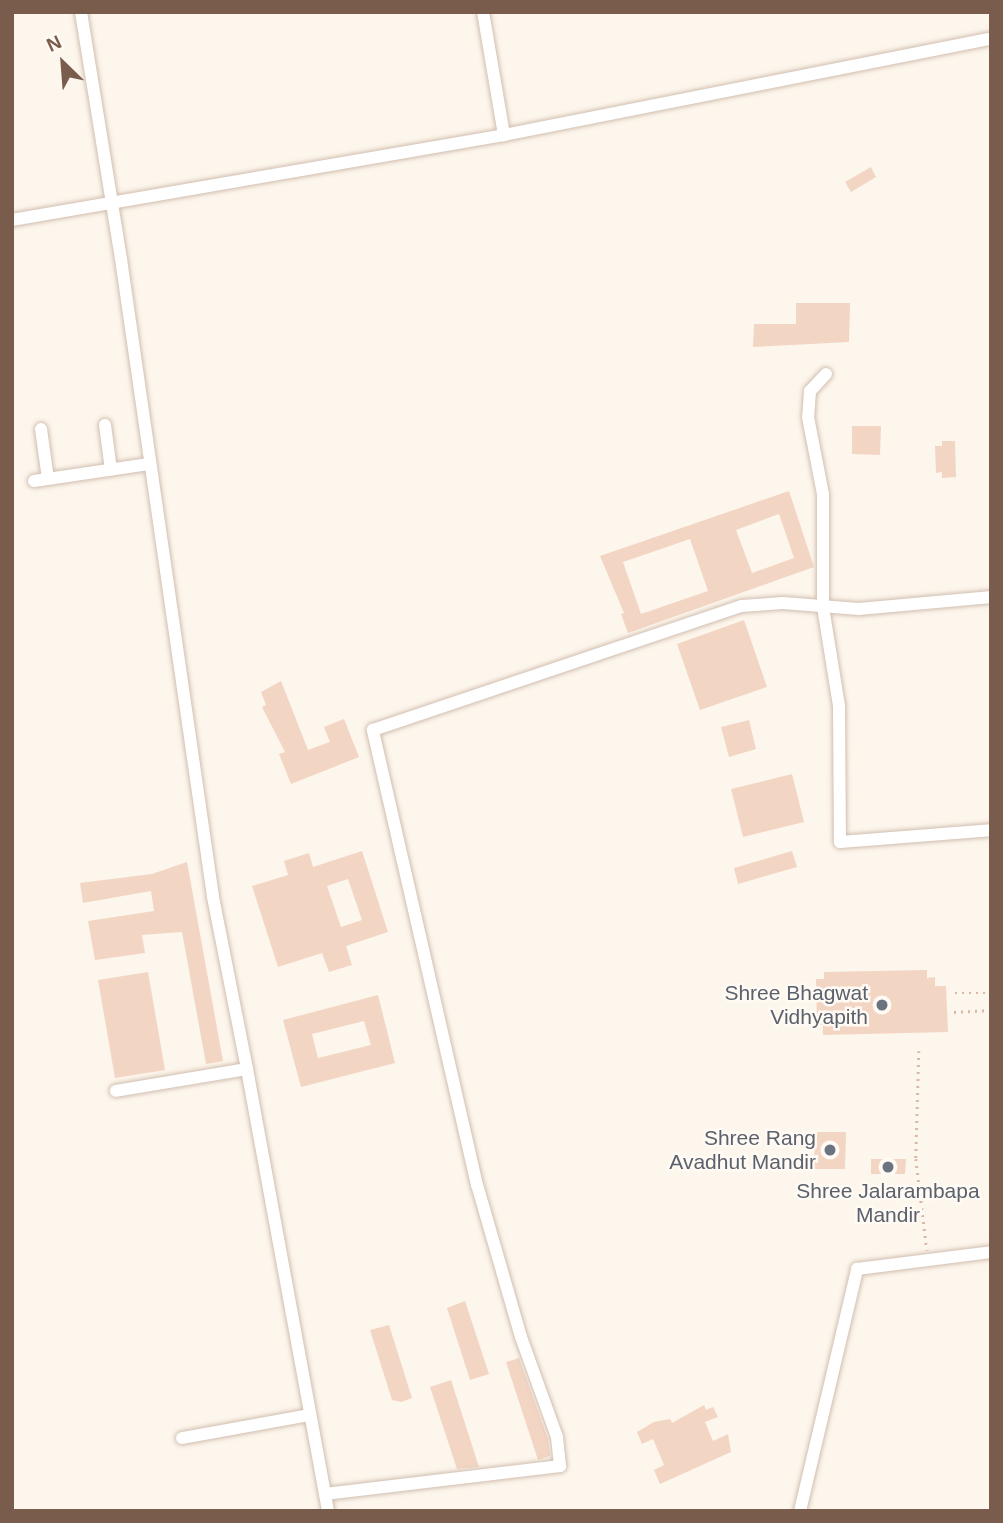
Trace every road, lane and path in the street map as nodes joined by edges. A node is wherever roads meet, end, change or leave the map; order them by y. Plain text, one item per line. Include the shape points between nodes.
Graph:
1 (81, 12) edge
2 (483, 12) edge
3 (991, 39) edge
4 (504, 135) junction
5 (112, 202) junction
6 (12, 220) edge
7 (826, 374) dead end
8 (105, 425) dead end
9 (41, 429) dead end
10 (149, 464) junction
11 (111, 470) junction
12 (48, 479) junction
13 (34, 481) dead end
14 (991, 597) edge
15 (823, 607) junction
16 (991, 830) edge
17 (955, 993) dead end
18 (991, 993) edge
19 (991, 1010) edge
20 (954, 1012) dead end
21 (919, 1051) dead end
22 (247, 1069) junction
23 (116, 1091) dead end
24 (991, 1252) edge
25 (928, 1260) junction
26 (310, 1415) junction
27 (182, 1438) dead end
28 (325, 1494) junction
29 (328, 1511) edge
30 (800, 1511) edge

1 - 5 street
2 - 4 street
3 - 4 street
4 - 5 street
5 - 6 street
5 - 10 street
7 - 15 street via 810,391 808,417 823,494
8 - 11 street
9 - 12 street
10 - 11 street
10 - 22 street via 213,897
11 - 12 street
12 - 13 street
14 - 15 street via 859,609
15 - 16 street via 839,706 839,842
15 - 28 street via 783,603 742,606 373,730 477,1185 521,1338 557,1437 560,1466
17 - 18 path
19 - 20 path
21 - 25 path via 916,1159
22 - 23 street
22 - 26 street
24 - 25 street
25 - 30 street via 857,1269
26 - 27 street
26 - 28 street
28 - 29 street

